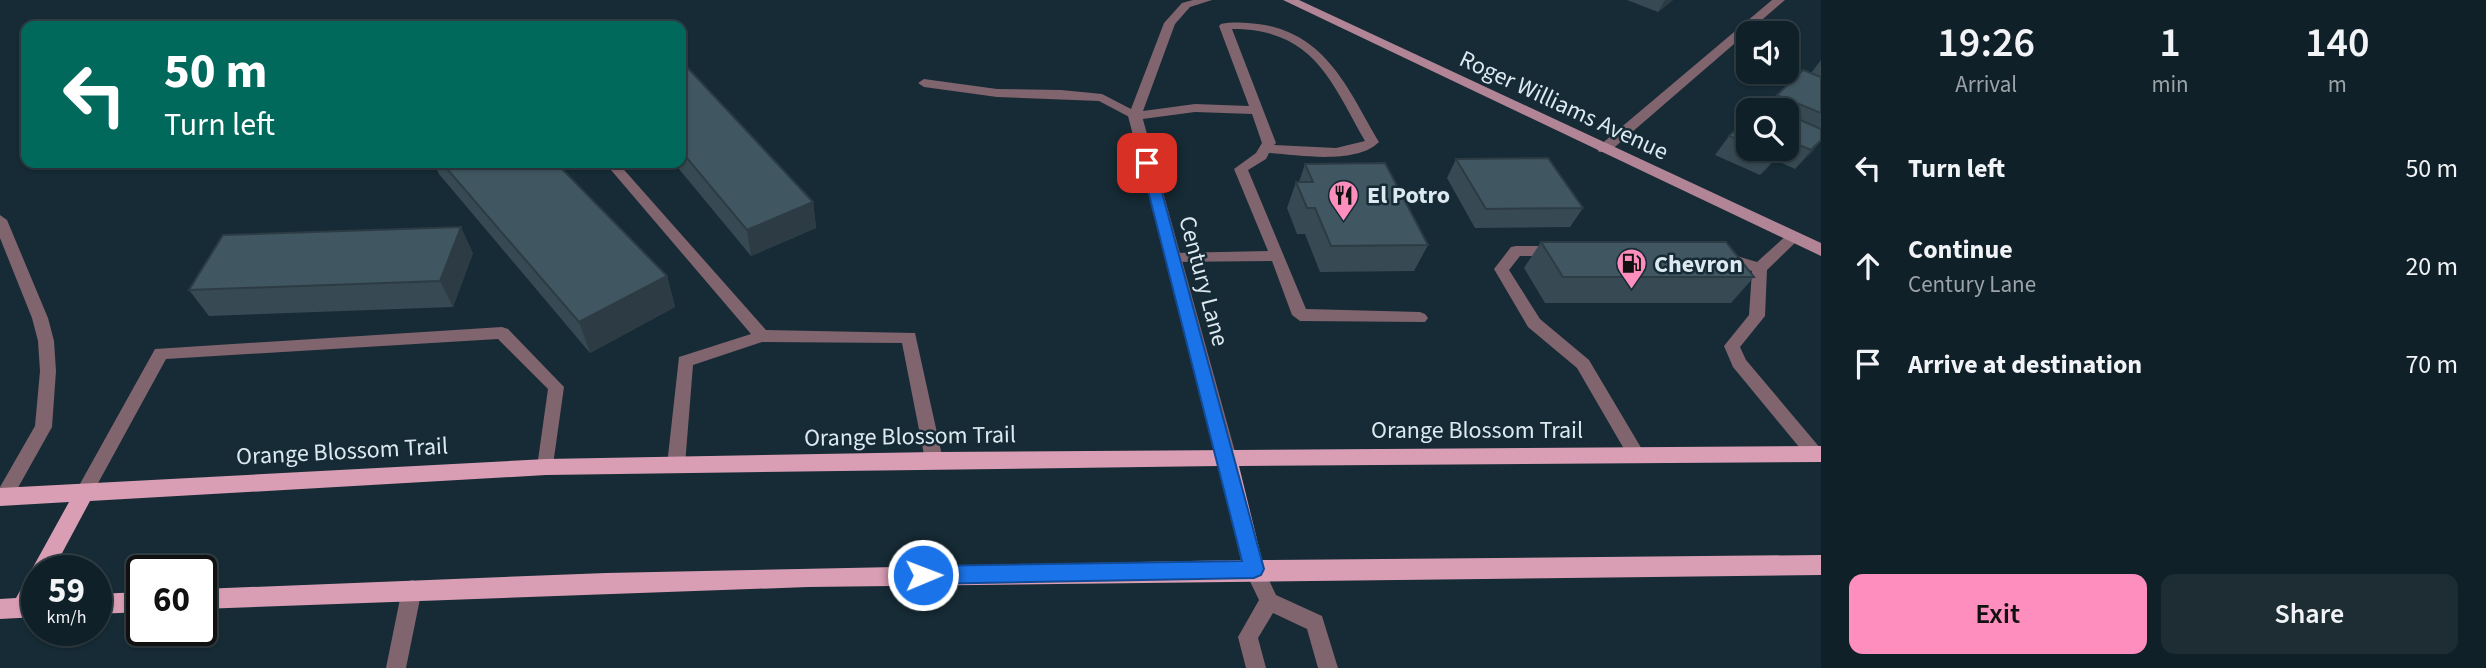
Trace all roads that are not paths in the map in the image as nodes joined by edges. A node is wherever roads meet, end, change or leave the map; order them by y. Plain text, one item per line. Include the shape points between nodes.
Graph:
1 (1207, 0) edge
2 (1289, 0) edge
3 (1779, 0) edge
4 (924, 83) dead end
5 (1257, 110) junction
6 (1135, 116) junction
7 (1265, 149) junction
8 (1604, 149) junction
9 (615, 168) edge
10 (0, 220) edge
11 (1793, 237) junction
12 (1821, 250) edge
13 (1568, 251) edge
14 (1711, 254) edge
15 (1277, 256) junction
16 (1173, 258) junction
17 (1760, 268) junction
18 (1420, 317) dead end
19 (762, 336) junction
20 (1818, 454) edge
21 (1637, 456) junction
22 (1227, 459) junction
23 (934, 460) junction
24 (676, 465) junction
25 (546, 467) junction
26 (85, 491) junction
27 (2, 497) edge
28 (50, 555) edge
29 (1821, 565) edge
30 (1254, 569) junction
31 (412, 589) junction
32 (217, 597) edge
33 (1269, 601) junction
34 (396, 668) edge
35 (1256, 668) edge
36 (1328, 668) edge

1 - 6 lane via 1186,5 1170,23
2 - 8 street, Roger Williams Avenue
3 - 8 street
4 - 6 lane via 997,93 1102,98
5 - 6 lane via 1195,108
5 - 7 lane via 1269,143
5 - 7 lane via 1225,26 1244,24 1307,46 1337,83 1372,142 1363,149 1341,151
6 - 16 street, Century Lane
7 - 15 lane via 1241,169
8 - 11 street, Roger Williams Avenue
9 - 19 lane
10 - 27 lane via 40,318 48,371 43,427
11 - 12 street, Roger Williams Avenue
11 - 17 lane
13 - 21 lane via 1516,251 1501,269 1534,323 1583,364
14 - 17 lane
15 - 16 lane
15 - 18 lane via 1300,315
16 - 22 street, Century Lane
17 - 20 lane via 1757,316 1732,346 1739,363
19 - 23 lane via 909,337
19 - 24 lane via 685,361
20 - 21 main road, Orange Blossom Trail
21 - 22 main road, Orange Blossom Trail
22 - 23 main road, Orange Blossom Trail
22 - 30 main road
23 - 24 main road, Orange Blossom Trail
24 - 25 main road, Orange Blossom Trail
25 - 26 main road, Orange Blossom Trail
25 - 26 lane via 556,387 502,333 160,353
26 - 27 main road, Orange Blossom Trail
26 - 28 main road
29 - 30 main road
30 - 31 main road
30 - 33 lane
31 - 32 main road
31 - 34 lane
33 - 35 lane via 1248,637
33 - 36 lane via 1315,623

